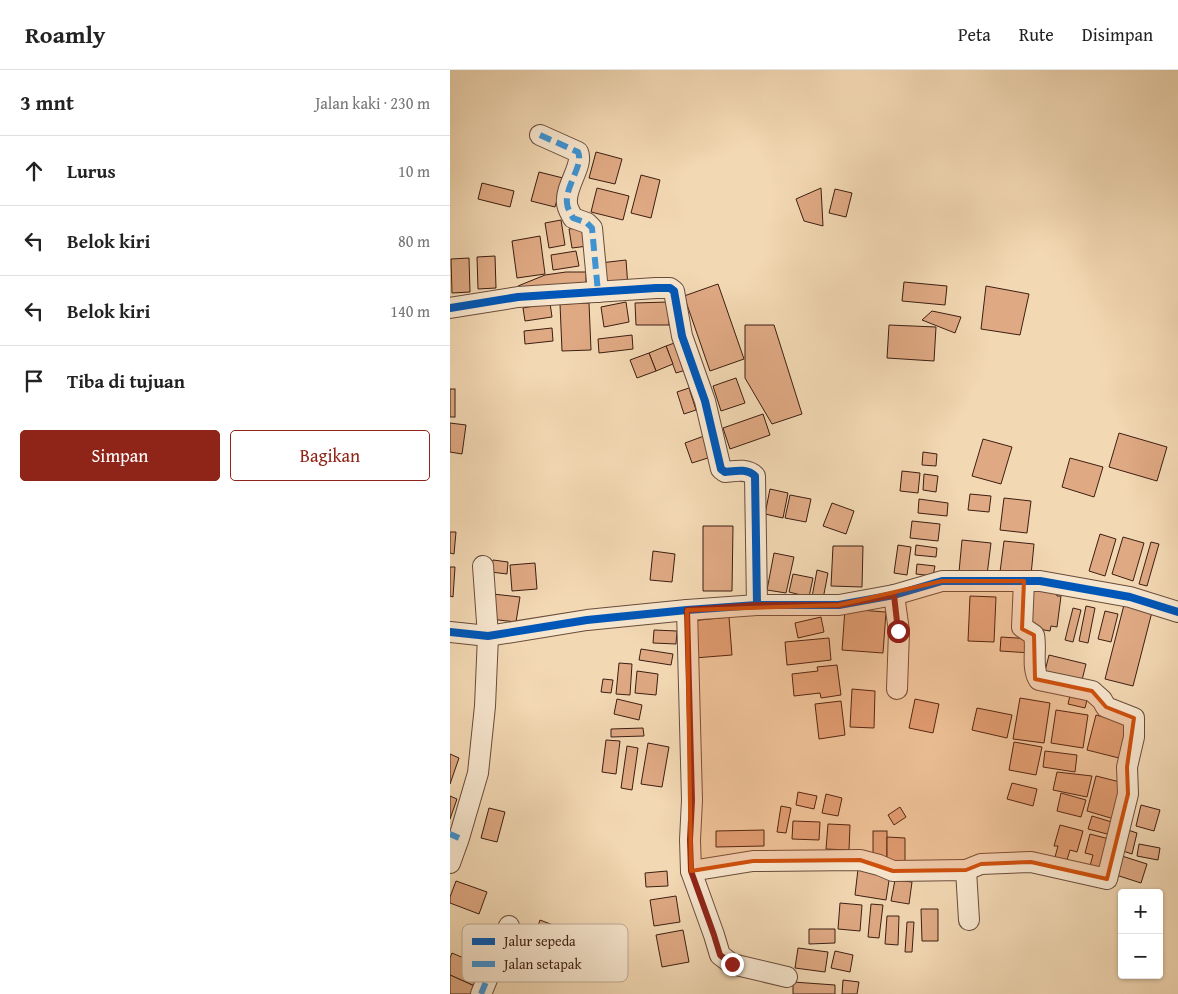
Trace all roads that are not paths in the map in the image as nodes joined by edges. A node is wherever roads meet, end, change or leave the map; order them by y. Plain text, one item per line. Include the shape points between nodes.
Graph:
1 (540, 135) dead end
2 (598, 292) junction
3 (450, 308) edge
4 (483, 566) dead end
5 (1024, 581) junction
6 (894, 595) junction
7 (757, 605) junction
8 (687, 610) junction
9 (1178, 612) edge
10 (450, 632) edge
11 (488, 636) junction
12 (897, 689) dead end
13 (455, 836) edge
14 (450, 863) edge
15 (966, 870) junction
16 (691, 871) junction
17 (969, 920) dead end
18 (786, 977) dead end
19 (486, 982) edge
20 (481, 994) edge

1 - 2 street via 578,152 580,157 566,205 573,218 592,228
2 - 3 street via 518,298
2 - 7 street via 656,288 674,291 682,336 705,401 721,469 725,472 751,472 755,476
4 - 11 street
5 - 6 street via 942,581
5 - 9 street via 1130,597
5 - 15 street via 1022,627 1034,634 1035,674 1039,680 1092,691 1106,707 1134,718 1134,737 1127,767 1128,794 1107,879 1031,862 981,864
6 - 7 street via 839,605
6 - 12 street via 898,631
7 - 8 street
8 - 11 street via 586,620
8 - 16 street
10 - 11 street
11 - 13 street via 478,773
13 - 14 street
15 - 16 street via 893,871 860,860 763,861
15 - 17 street
16 - 18 street via 720,955 732,964
19 - 20 street

